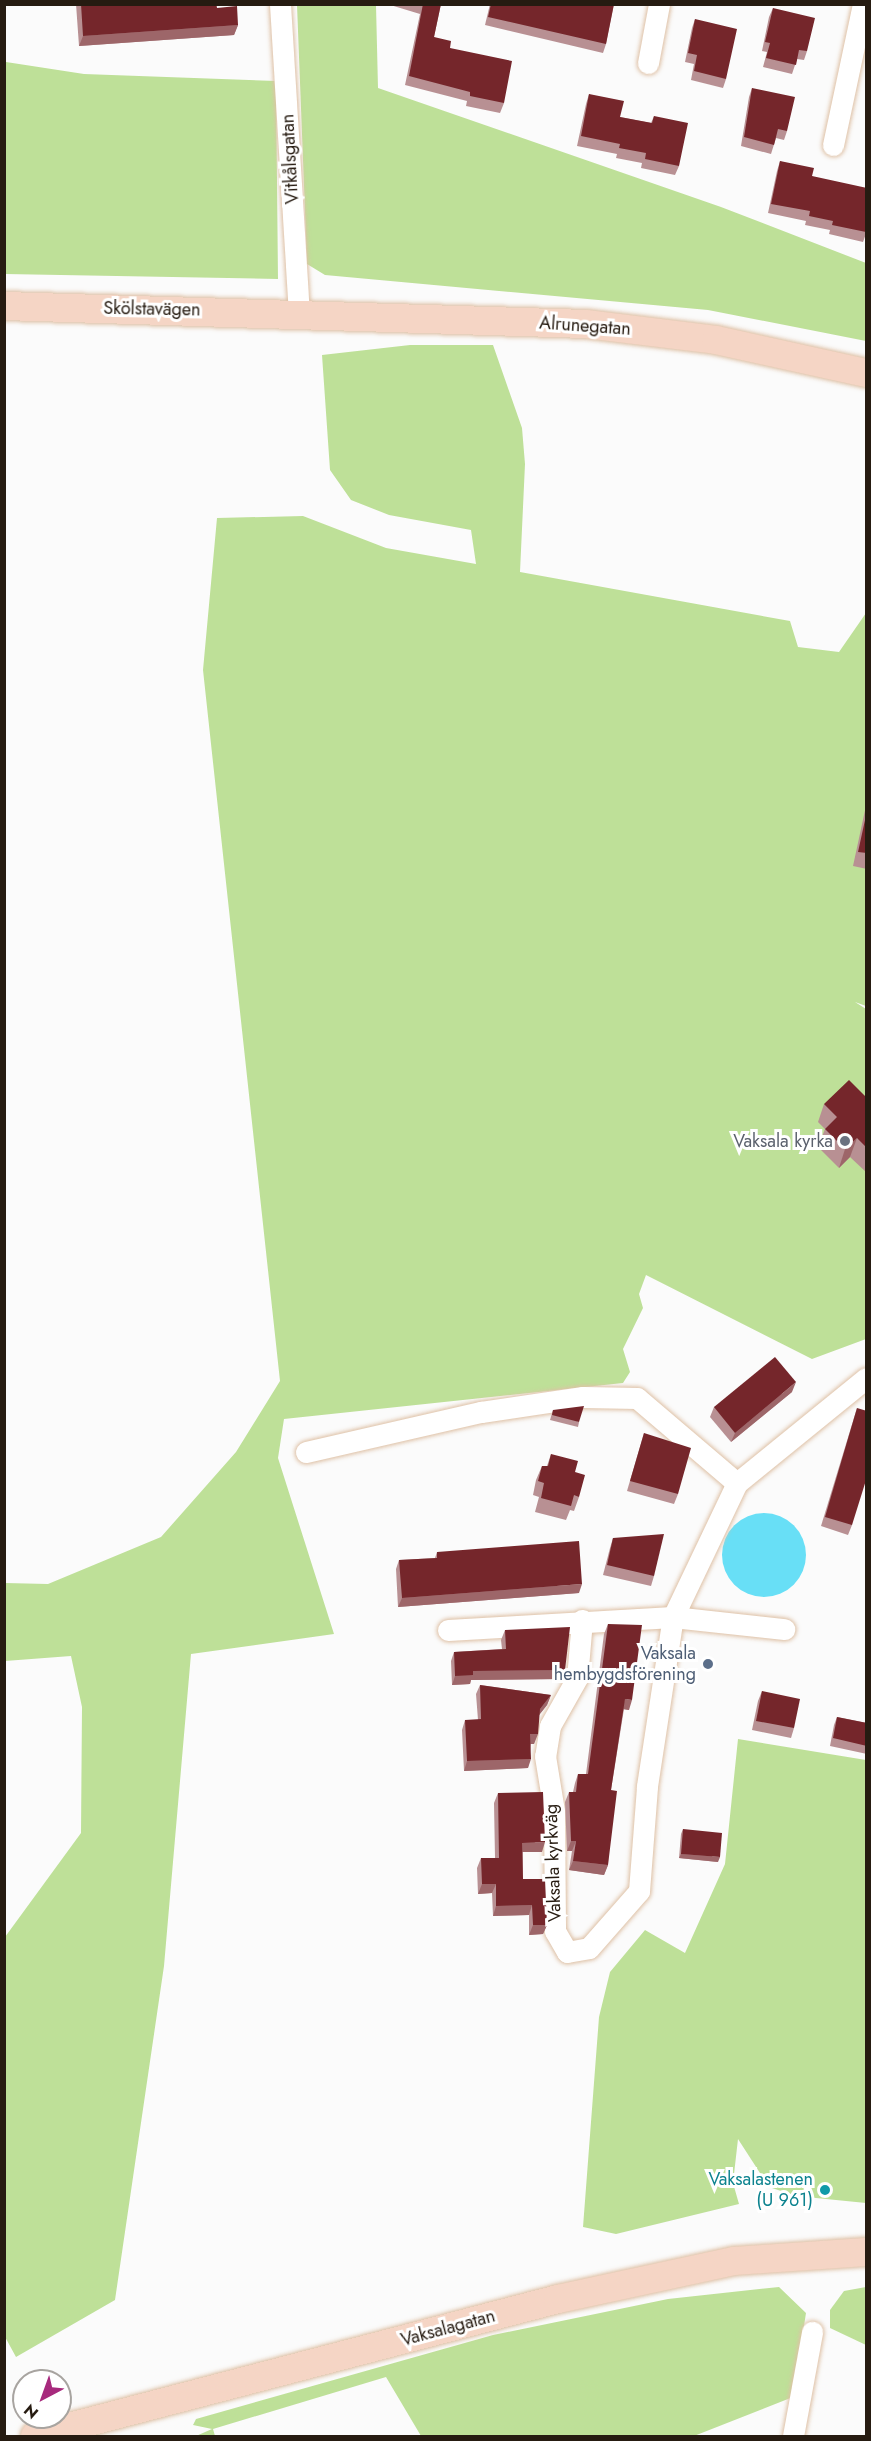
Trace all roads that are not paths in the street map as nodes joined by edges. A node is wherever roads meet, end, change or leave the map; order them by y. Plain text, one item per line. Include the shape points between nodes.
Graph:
1 (280, 4) edge
2 (659, 4) edge
3 (863, 4) edge
4 (648, 63) dead end
5 (833, 145) dead end
6 (4, 306) edge
7 (300, 313) junction
8 (867, 373) edge
9 (867, 1378) edge
10 (306, 1452) dead end
11 (737, 1483) junction
12 (673, 1617) junction
13 (582, 1620) junction
14 (784, 1629) dead end
15 (448, 1630) dead end
16 (867, 2252) edge
17 (812, 2332) dead end
18 (35, 2436) edge
19 (792, 2436) edge

1 - 7 street, Vitkålsgatan
2 - 4 street
3 - 5 street
6 - 7 street, Skölstavägen
7 - 8 street, Alrunegatan via 586,324 716,340
9 - 11 street, Vaksala kyrkväg
10 - 11 street via 481,1412 584,1397 637,1398
11 - 12 street, Vaksala kyrkväg
12 - 13 street
12 - 13 street, Vaksala kyrkväg via 647,1786 639,1891 589,1948 567,1952 555,1931 556,1841 545,1756 550,1726 576,1678
12 - 14 street
13 - 15 street
16 - 18 street, Vaksalagatan via 734,2261 558,2299
17 - 19 street

